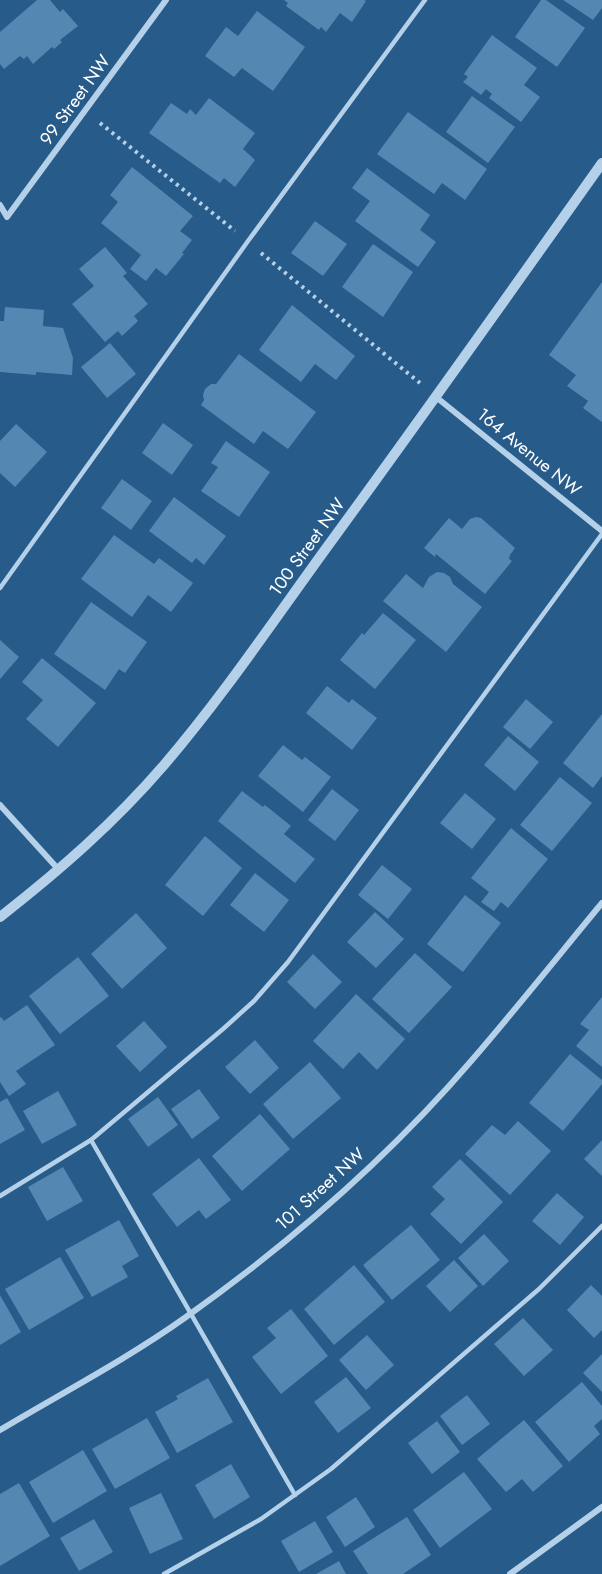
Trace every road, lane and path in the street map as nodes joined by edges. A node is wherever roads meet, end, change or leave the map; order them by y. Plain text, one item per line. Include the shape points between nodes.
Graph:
1 (166, 0) edge
2 (425, 0) edge
3 (602, 163) edge
4 (0, 205) edge
5 (436, 397) junction
6 (602, 533) edge
7 (0, 588) edge
8 (0, 805) edge
9 (60, 871) junction
10 (602, 903) edge
11 (0, 917) edge
12 (91, 1140) junction
13 (0, 1196) edge
14 (602, 1227) edge
15 (191, 1314) junction
16 (0, 1430) edge
17 (295, 1495) junction
18 (602, 1507) edge
19 (164, 1574) edge
20 (510, 1574) edge

1 - 4 street, 99 Street NW via 7,217
2 - 7 lane
3 - 5 street, 100 Street NW
5 - 6 street, 164 Avenue NW
5 - 9 street, 100 Street NW via 164,765
6 - 12 lane via 288,962 254,1001
8 - 9 street
9 - 11 street, 100 Street NW
10 - 15 street, 101 Street NW via 416,1121 301,1227
12 - 13 lane
12 - 15 lane
14 - 17 lane via 539,1289 331,1469
15 - 16 street, 101 Street NW
15 - 17 lane
17 - 19 lane
18 - 20 street

